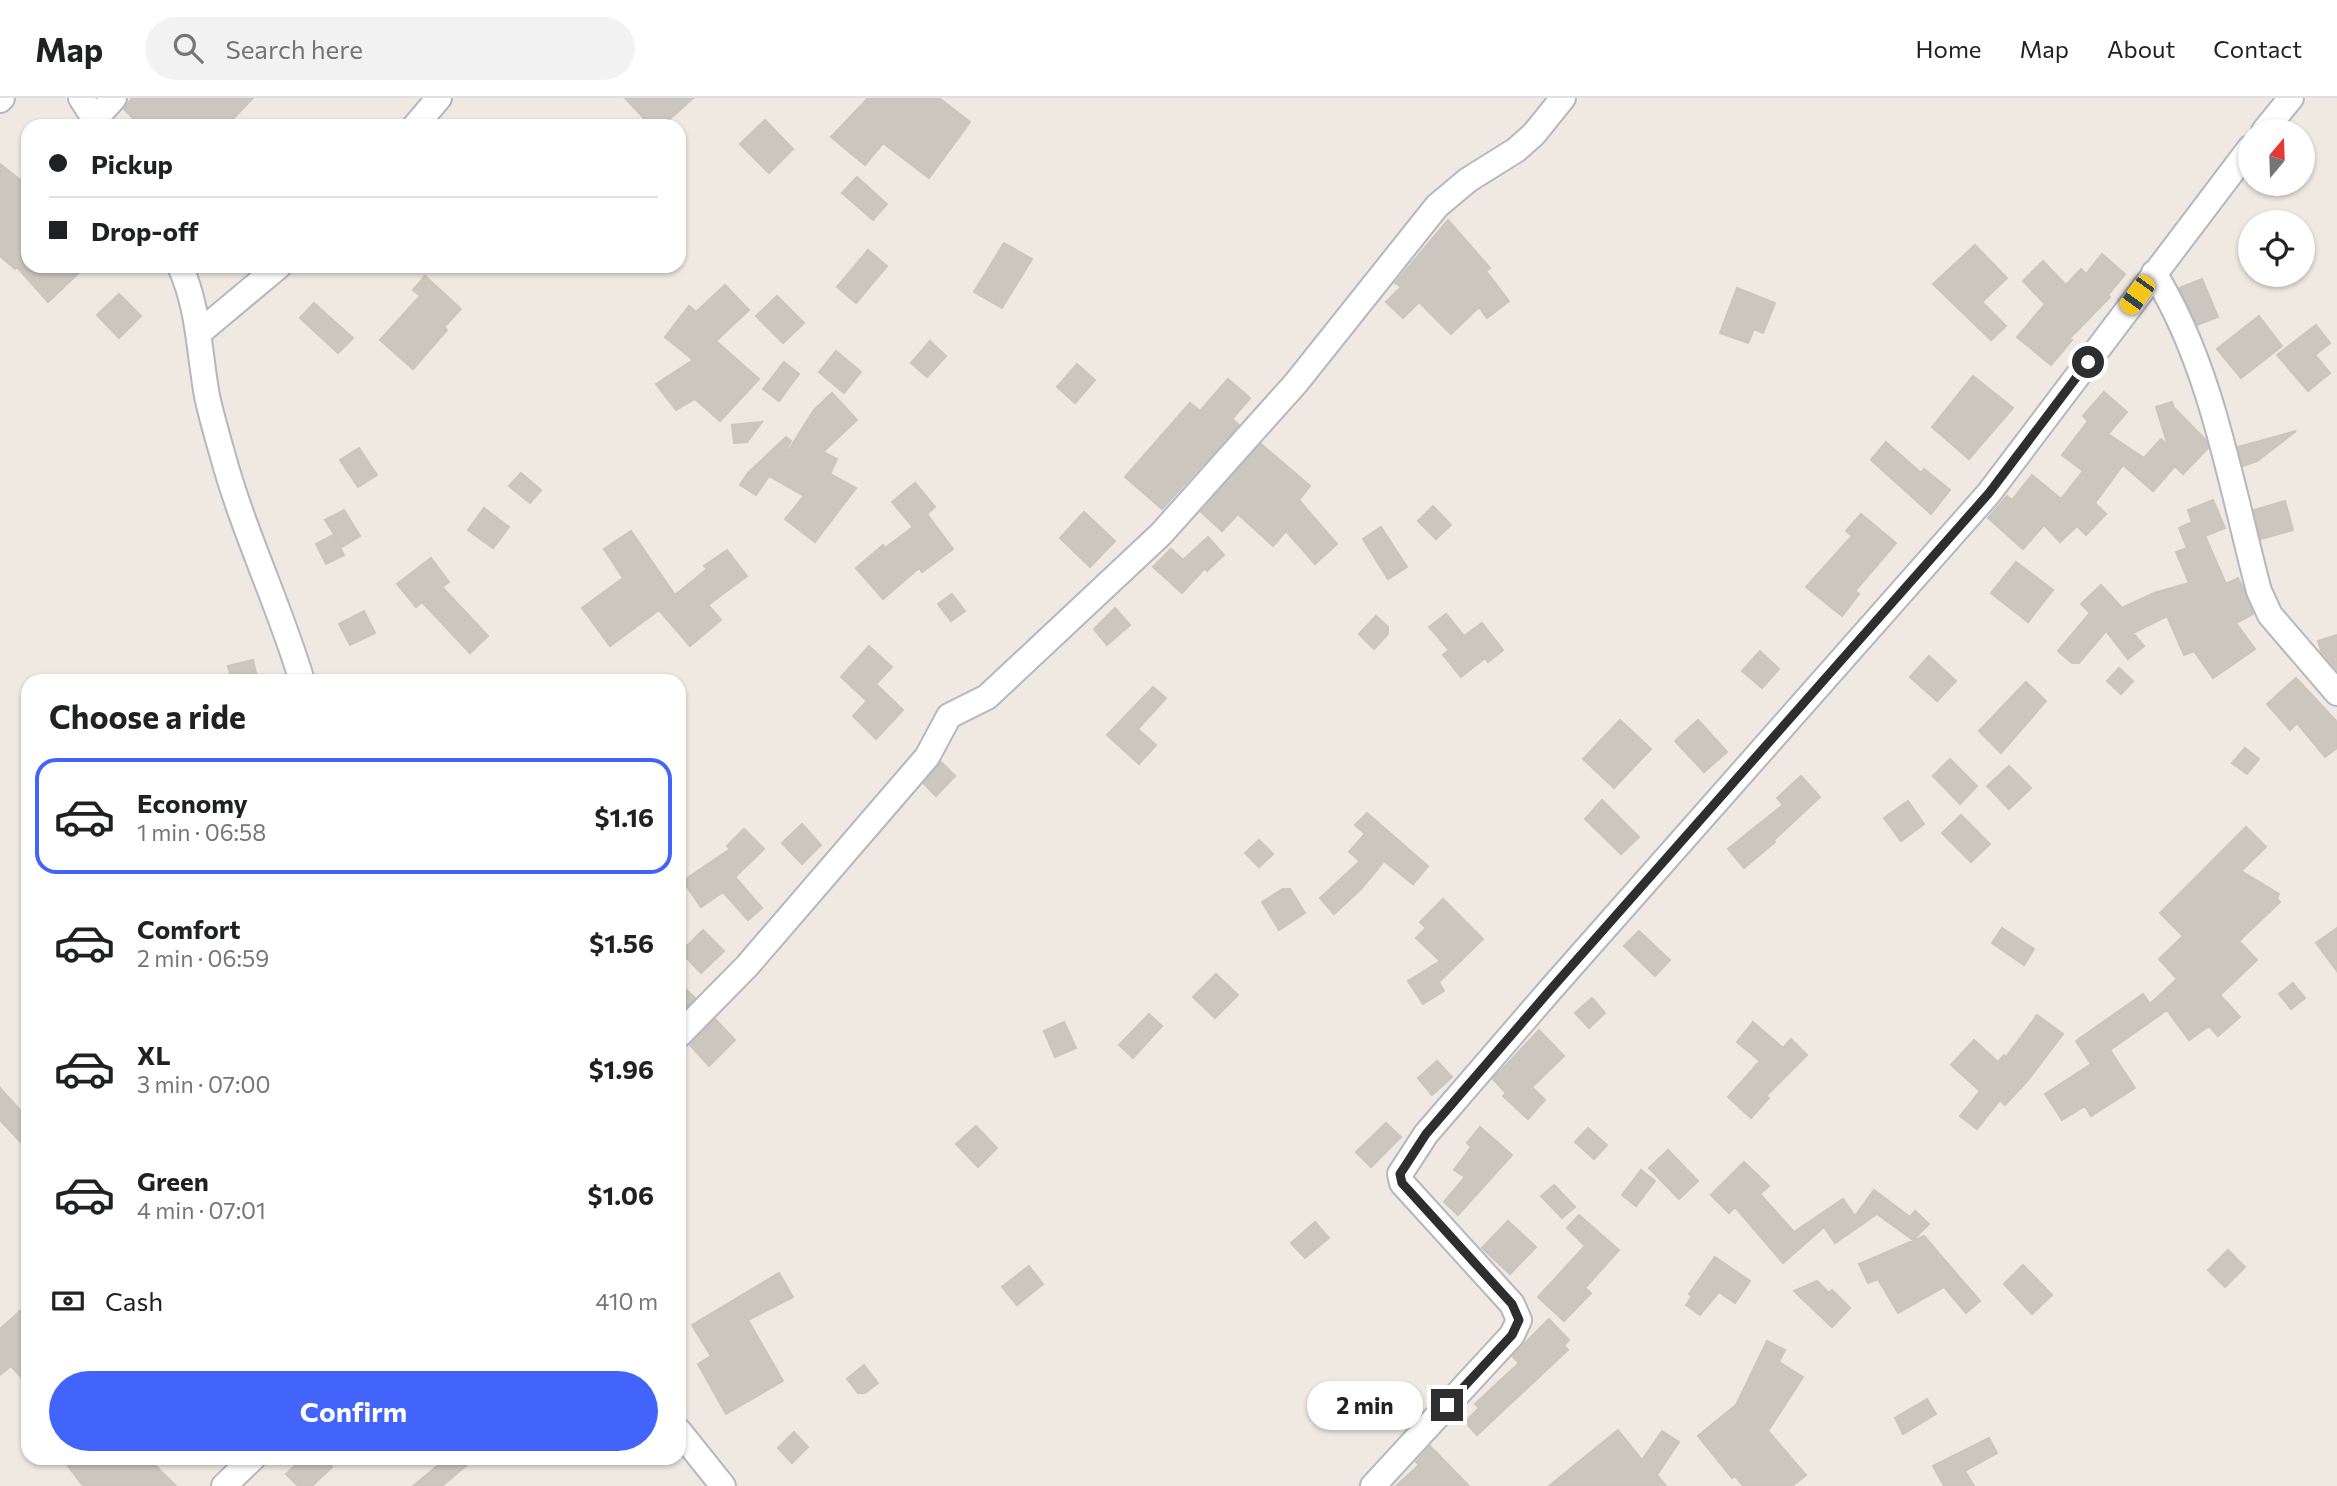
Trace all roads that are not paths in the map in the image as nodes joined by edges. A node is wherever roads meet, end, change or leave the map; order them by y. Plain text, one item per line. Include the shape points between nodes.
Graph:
1 (114, 98) edge
2 (439, 98) edge
3 (1563, 98) edge
4 (2291, 98) edge
5 (92, 114) edge
6 (421, 119) edge
7 (2274, 119) edge
8 (2238, 164) edge
9 (183, 273) edge
10 (271, 273) edge
11 (2154, 273) junction
12 (200, 332) junction
13 (300, 674) edge
14 (2337, 693) edge
15 (686, 1028) edge
16 (686, 1440) edge
17 (246, 1465) edge
18 (224, 1486) edge
19 (723, 1486) edge
20 (1373, 1486) edge

1 - 5 street
2 - 6 street
3 - 15 street via 1525,142 1437,206 1296,383 1161,534 988,697 949,716 927,757 747,966
4 - 7 street
8 - 11 street
9 - 12 street
10 - 12 street
11 - 14 street via 2216,419 2259,591 2270,615
11 - 20 street via 1989,493 1551,989 1426,1134 1400,1174 1402,1183 1512,1304 1519,1320 1512,1335
12 - 13 street via 207,396 239,512
16 - 19 street
17 - 18 street

